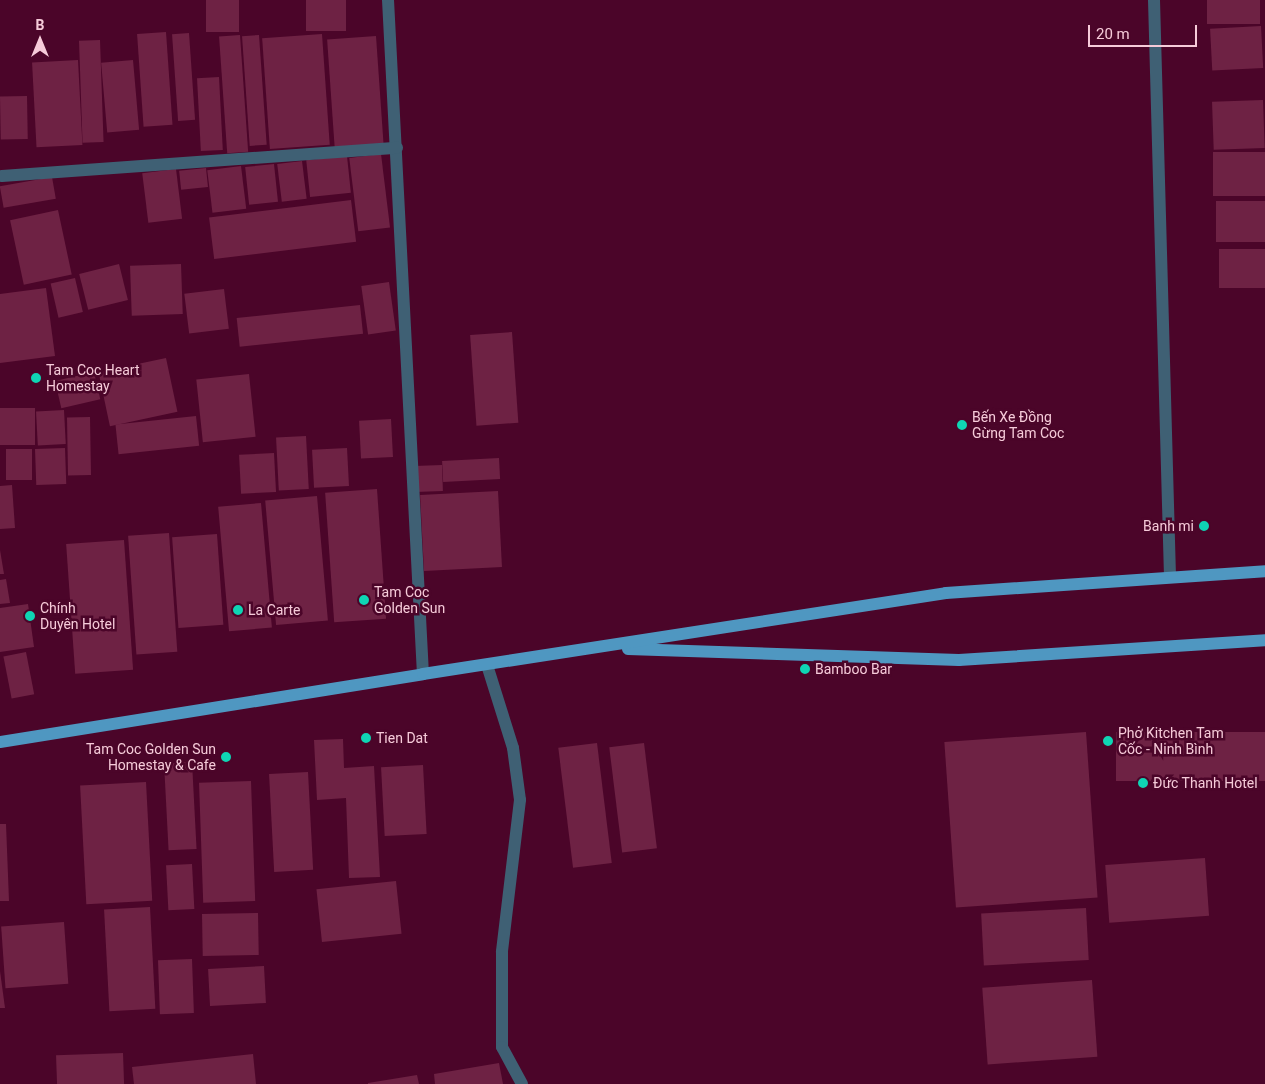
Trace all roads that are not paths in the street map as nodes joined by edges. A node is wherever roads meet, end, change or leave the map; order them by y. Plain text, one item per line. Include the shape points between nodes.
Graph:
1 (388, 0) edge
2 (1154, 0) edge
3 (397, 148) junction
4 (2, 176) dead end
5 (1265, 571) edge
6 (1170, 576) junction
7 (1265, 640) edge
8 (598, 648) junction
9 (487, 665) junction
10 (423, 674) junction
11 (0, 742) edge
12 (522, 1084) edge

1 - 3 street
2 - 6 street
3 - 4 street
3 - 10 street
5 - 6 main road
6 - 8 main road via 946,593
7 - 8 main road via 959,660
8 - 9 main road
9 - 10 main road
9 - 12 street via 513,748 520,800 502,952 502,1047
10 - 11 main road

